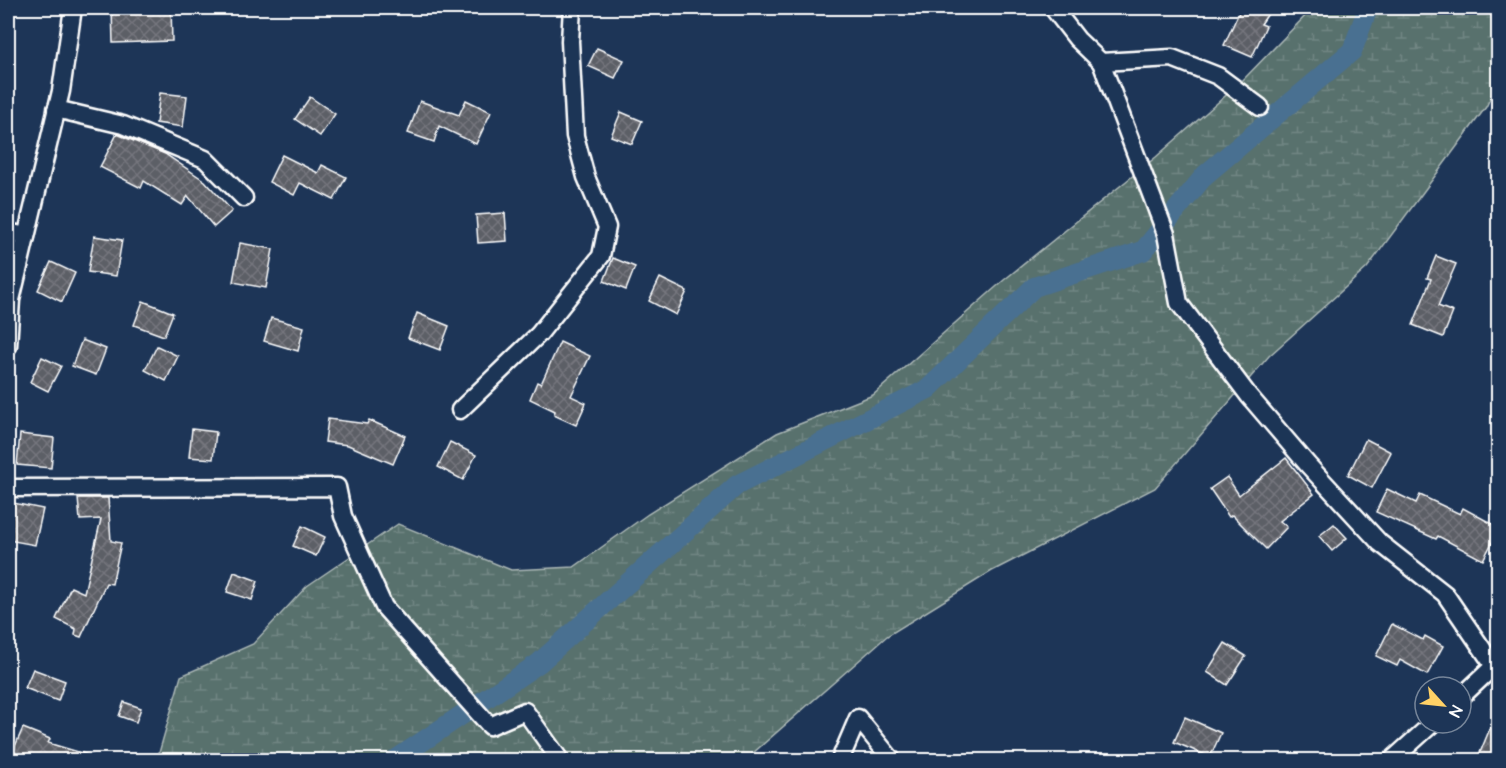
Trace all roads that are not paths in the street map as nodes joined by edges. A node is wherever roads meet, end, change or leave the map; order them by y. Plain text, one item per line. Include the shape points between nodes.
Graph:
1 (73, 8) edge
2 (572, 8) edge
3 (1053, 8) edge
4 (1101, 62) junction
5 (1260, 107) dead end
6 (56, 109) junction
7 (244, 198) dead end
8 (8, 232) edge
9 (26, 236) junction
10 (8, 346) edge
11 (460, 410) dead end
12 (8, 488) edge
13 (1496, 668) edge
14 (1473, 687) edge
15 (1420, 735) edge
16 (560, 760) edge
17 (840, 760) edge
18 (892, 760) edge
19 (1392, 760) edge

1 - 6 street
2 - 11 street via 575,136 586,177 607,227 601,256 539,334
3 - 4 street
4 - 5 street via 1172,58 1218,76
4 - 13 street via 1163,226 1179,303 1225,366 1308,465 1380,543 1444,594
6 - 7 street via 123,125 205,159
6 - 9 street
8 - 9 street
9 - 10 street via 11,300
12 - 16 street via 337,487 343,516 384,608 490,726 525,711
13 - 14 street
15 - 19 street
17 - 18 street via 858,718

